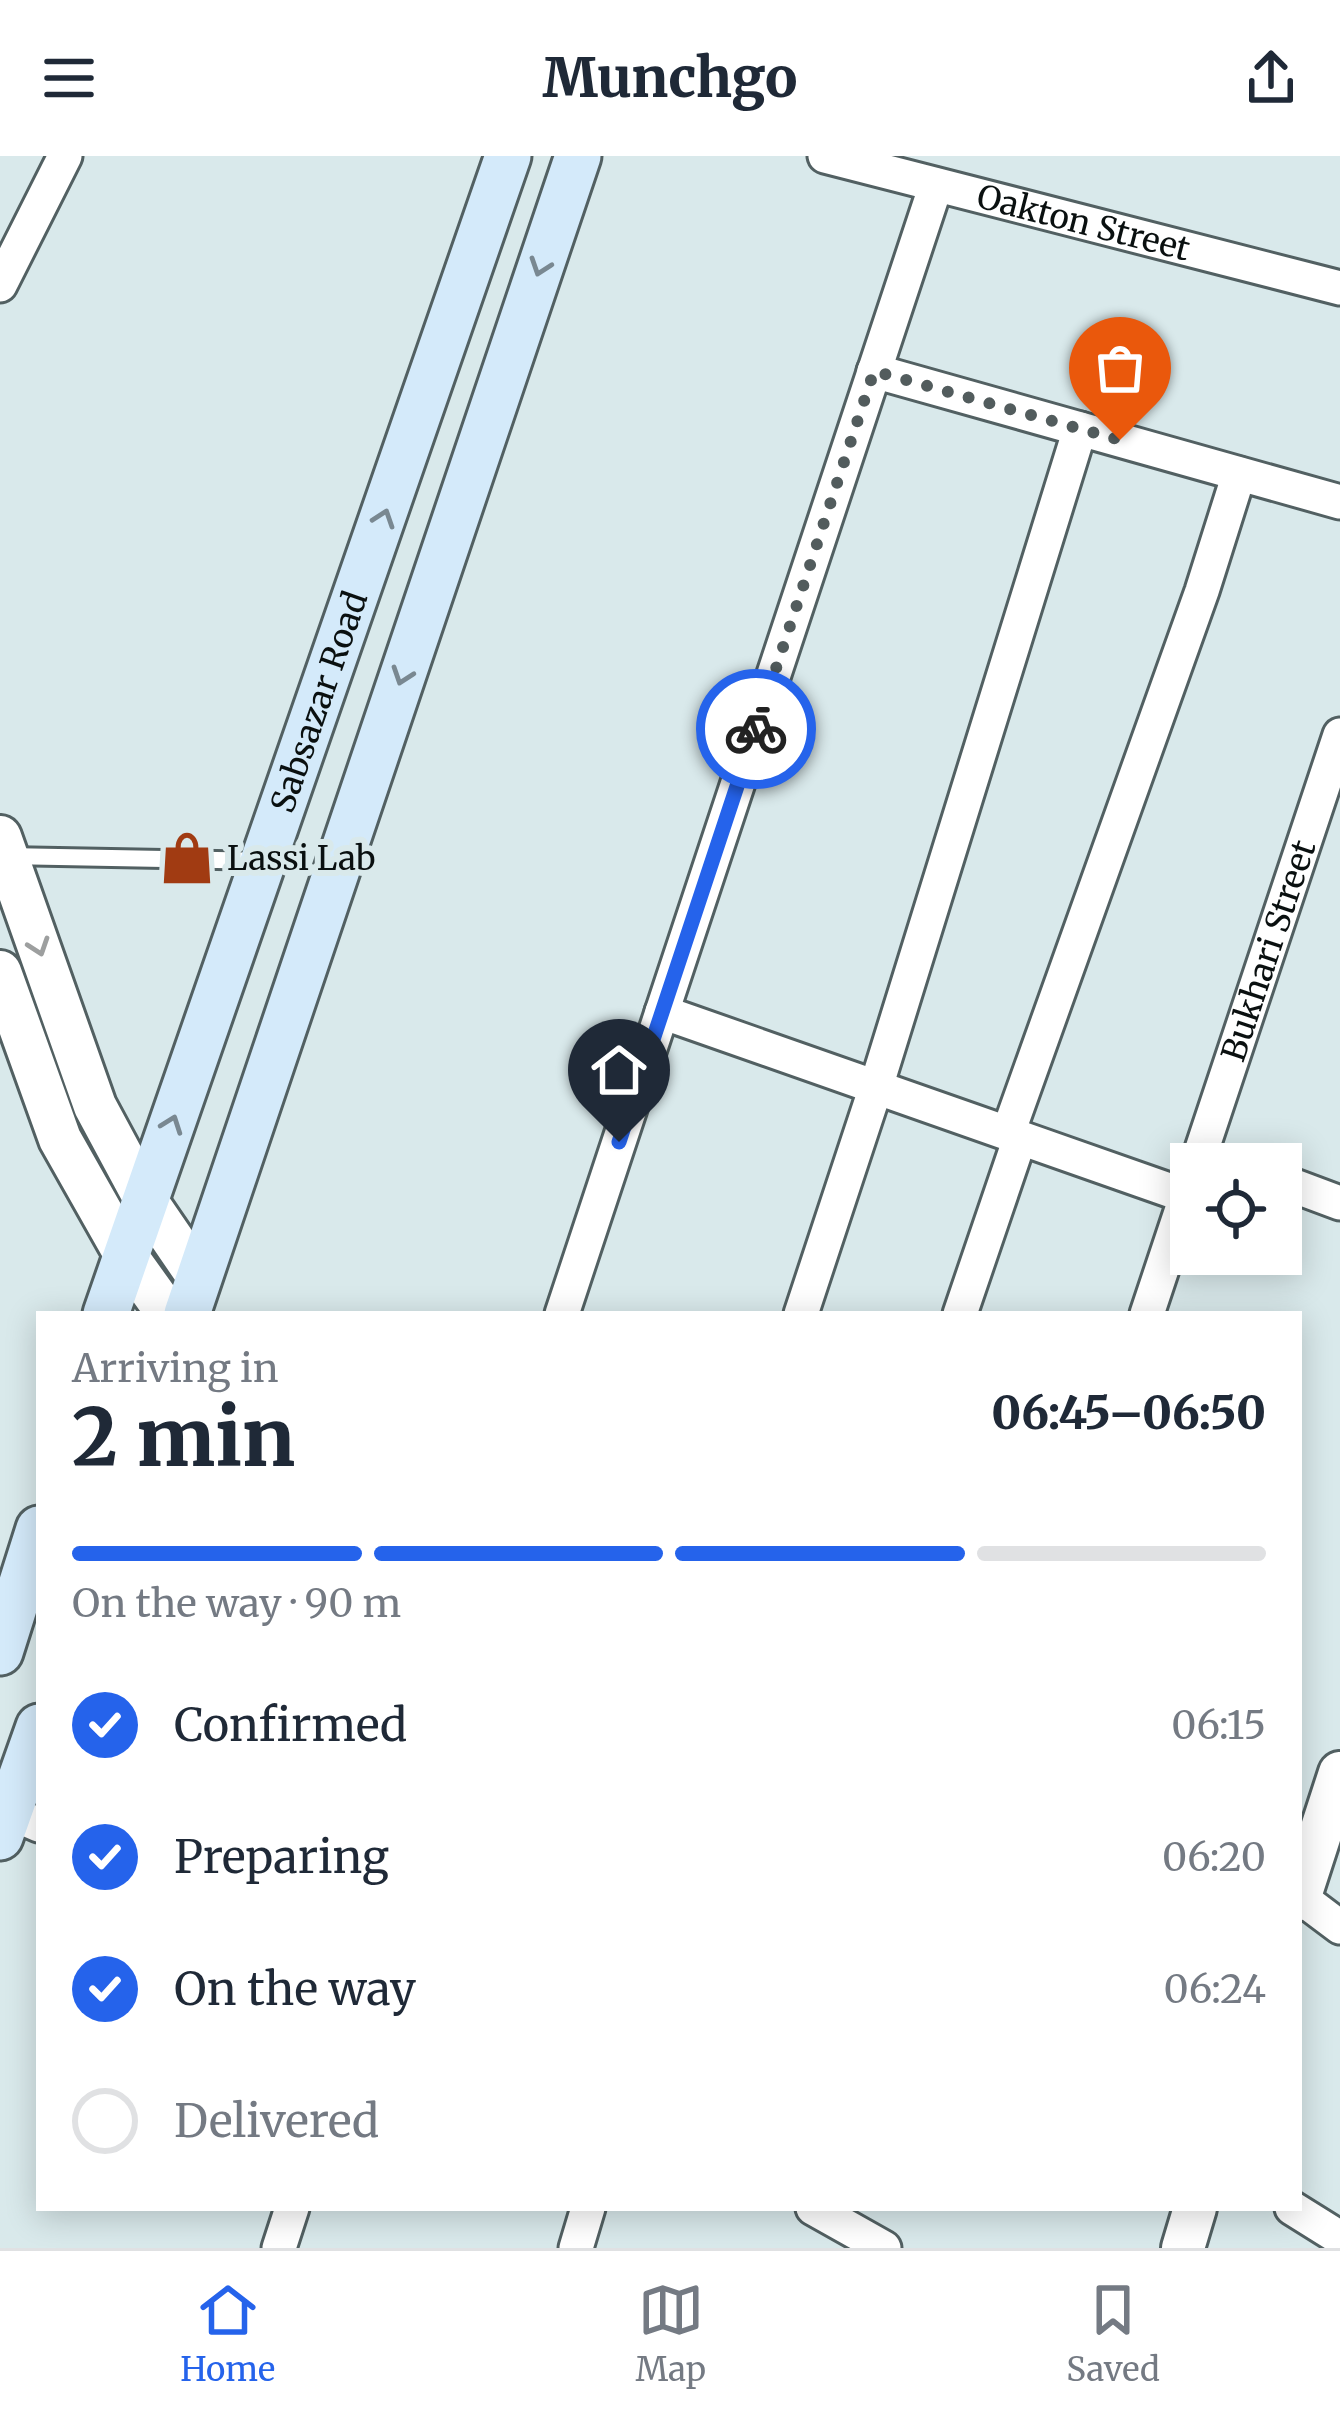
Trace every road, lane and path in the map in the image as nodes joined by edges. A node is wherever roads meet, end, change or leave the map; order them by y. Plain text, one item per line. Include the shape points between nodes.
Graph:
1 (64, 156) edge
2 (508, 156) edge
3 (578, 156) edge
4 (825, 156) edge
5 (936, 185) junction
6 (0, 286) edge
7 (1340, 288) edge
8 (874, 371) junction
9 (1080, 429) junction
10 (1239, 474) junction
11 (1340, 502) edge
12 (1340, 735) edge
13 (2, 851) edge
14 (266, 861) junction
15 (0, 972) edge
16 (662, 1012) junction
17 (876, 1087) junction
18 (1014, 1136) junction
19 (1204, 1143) edge
20 (1170, 1169) edge
21 (1302, 1189) edge
22 (145, 1199) junction
23 (1340, 1203) edge
24 (1170, 1245) edge
25 (125, 1254) junction
26 (193, 1296) edge
27 (107, 1311) edge
28 (166, 1311) edge
29 (563, 1311) edge
30 (802, 1311) edge
31 (962, 1311) edge
32 (1148, 1311) edge
33 (36, 1538) edge
34 (0, 1652) edge
35 (36, 1740) edge
36 (1340, 1773) edge
37 (16, 1825) edge
38 (1302, 1889) edge
39 (1302, 1900) edge
40 (1340, 1927) edge
41 (291, 2211) edge
42 (587, 2211) edge
43 (818, 2211) edge
44 (1194, 2211) edge
45 (1297, 2211) edge
46 (1340, 2238) edge
47 (279, 2248) edge
48 (576, 2248) edge
49 (884, 2248) edge
50 (1183, 2248) edge

1 - 6 street
14 -> 2 main road, Sabsazar Road
3 -> 26 main road, Sabsazar Road
4 - 5 street, Oakton Street
5 - 7 street, Oakton Street
5 - 8 street
8 - 9 street
8 - 16 street
9 - 10 street
9 - 17 street
10 - 11 street
10 - 18 street
12 - 19 street, Bukhari Street
13 - 14 lane
13 -> 22 street via 95,1106
22 -> 14 main road, Sabsazar Road
15 - 25 street via 60,1139
16 - 17 street
16 - 29 street
17 - 18 street
17 - 30 street
18 - 20 street
18 - 31 street
21 - 23 street
22 - 25 main road, Sabsazar Road
22 - 26 street
24 - 32 street, Bukhari Street
25 - 27 main road, Sabsazar Road
25 - 28 street
33 - 34 main road
35 - 37 main road
36 - 38 street
39 - 40 street
41 - 47 street
42 - 48 street
43 - 49 street
44 - 50 street
45 - 46 street

